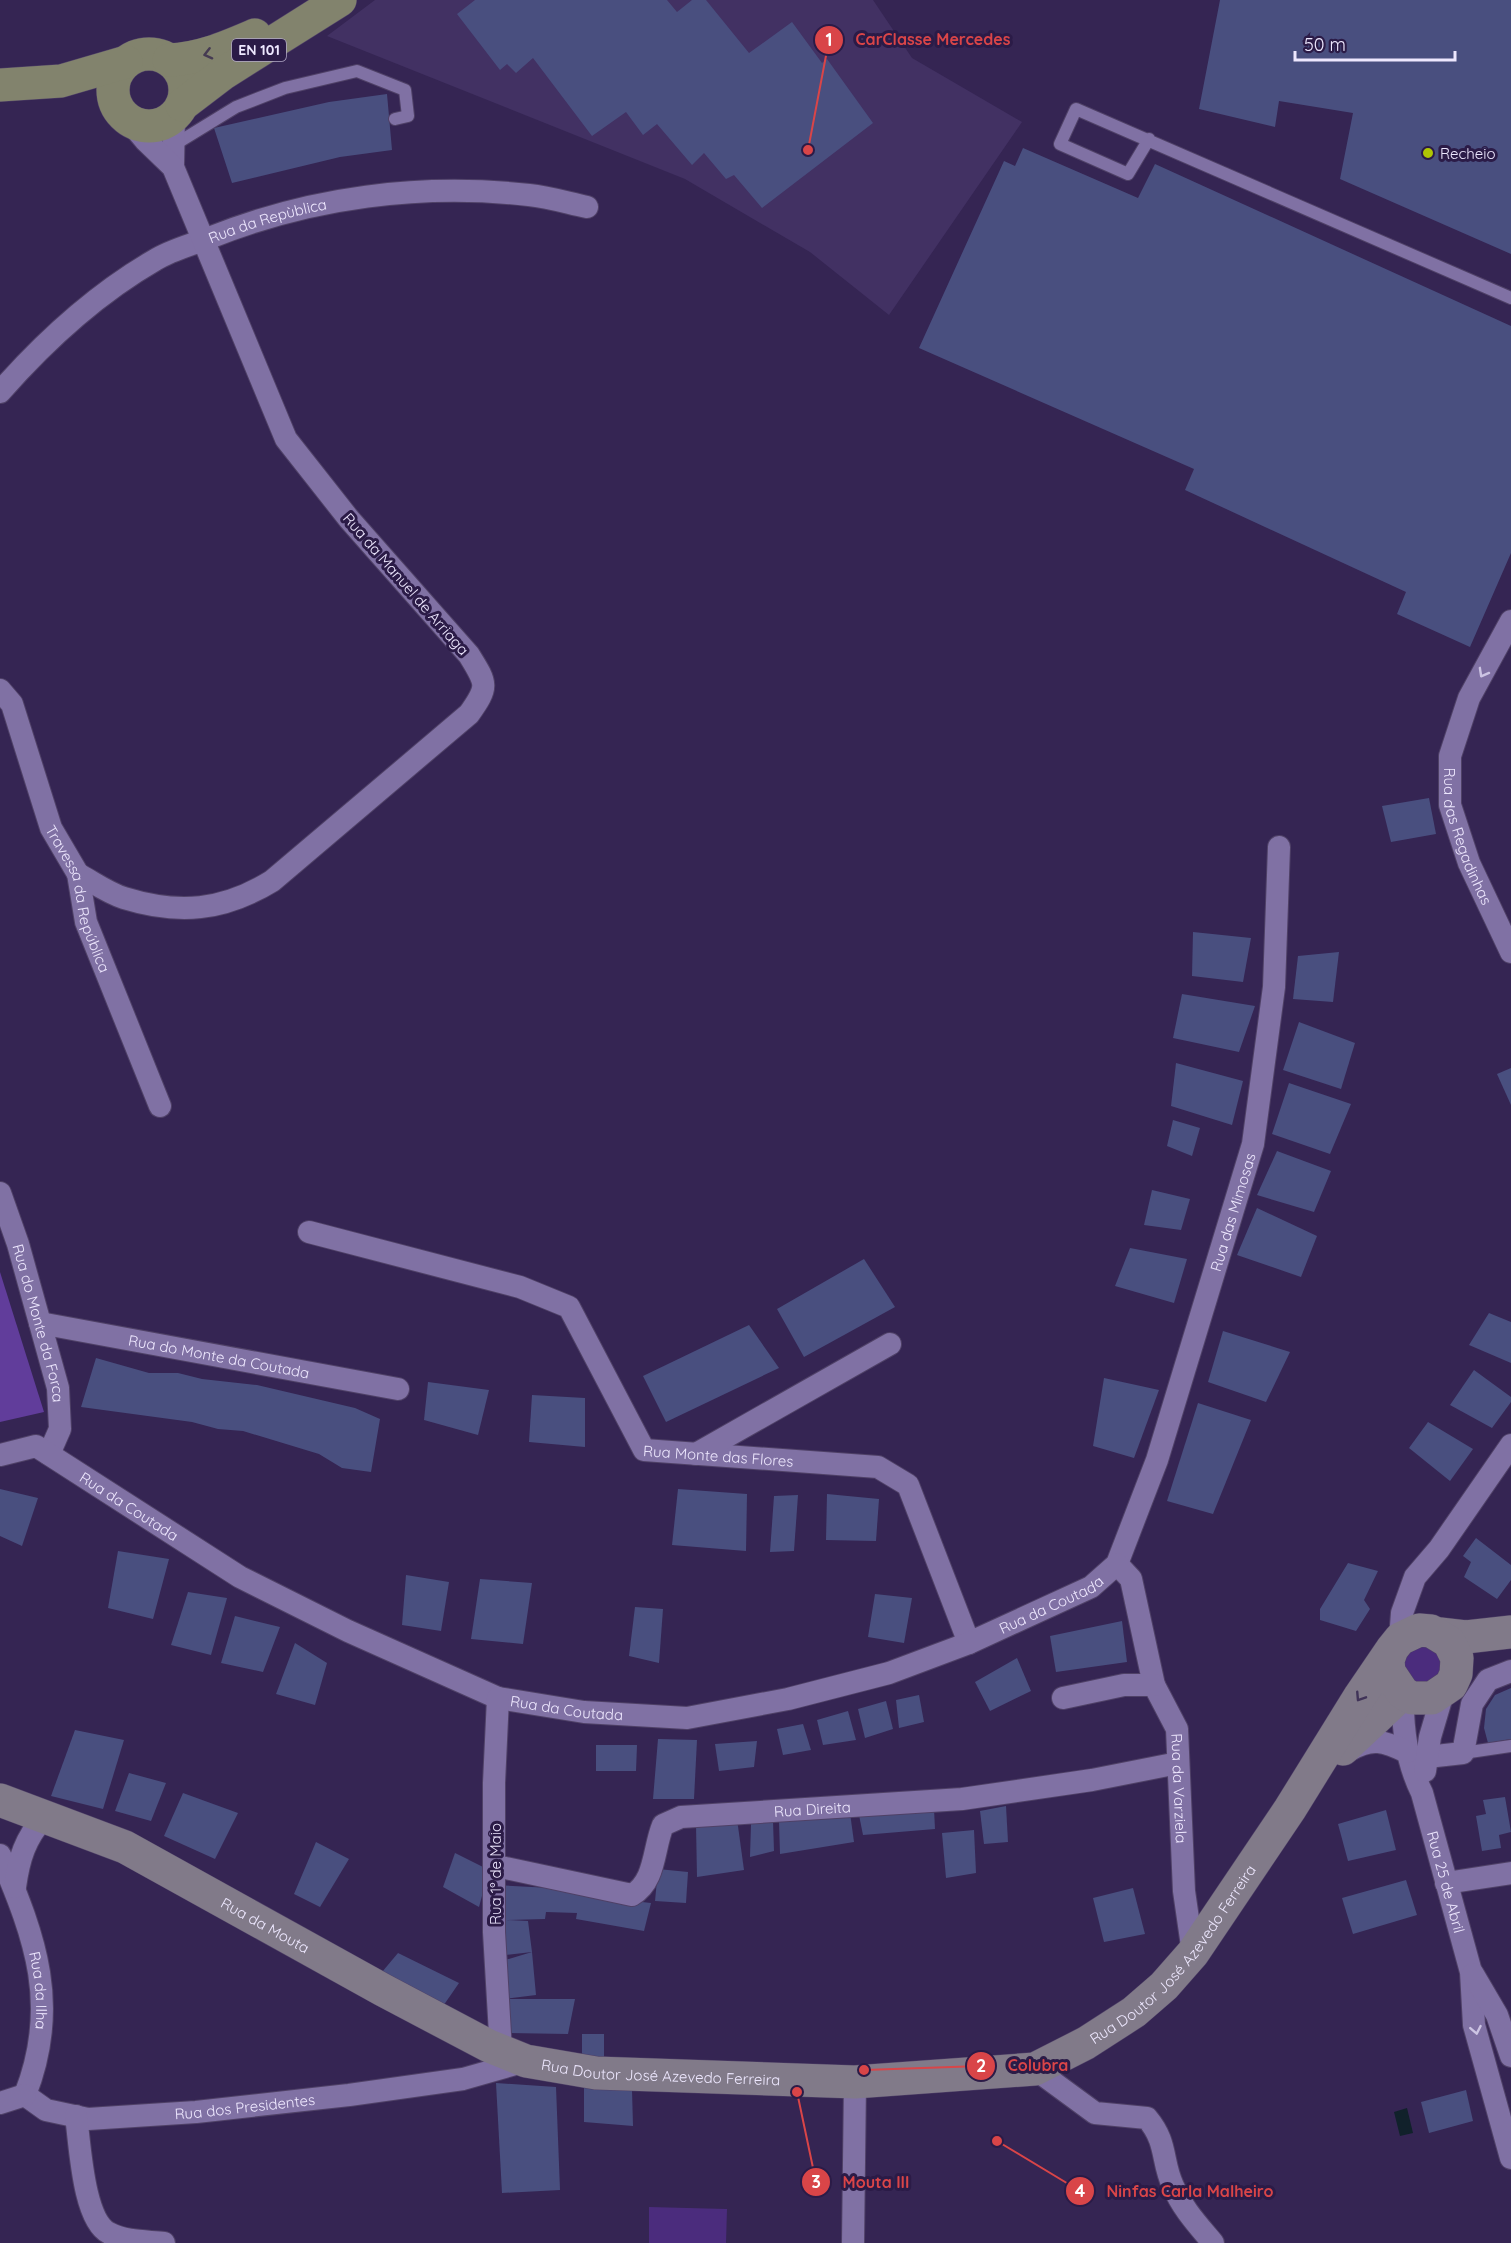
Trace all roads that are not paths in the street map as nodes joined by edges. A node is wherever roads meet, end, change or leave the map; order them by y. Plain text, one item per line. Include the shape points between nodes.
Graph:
1 (340, 0) edge
2 (169, 60) junction
3 (126, 62) junction
4 (61, 81) junction
5 (0, 85) edge
6 (122, 113) junction
7 (395, 119) dead end
8 (176, 133) junction
9 (1149, 140) junction
10 (587, 207) dead end
11 (204, 240) junction
12 (1511, 298) edge
13 (0, 392) edge
14 (1511, 621) edge
15 (0, 690) edge
16 (1279, 847) dead end
17 (78, 874) junction
18 (1511, 952) edge
19 (160, 1106) dead end
20 (0, 1193) edge
21 (309, 1232) dead end
22 (40, 1323) junction
23 (890, 1344) dead end
24 (398, 1389) dead end
25 (1511, 1445) edge
26 (49, 1454) junction
27 (696, 1454) junction
28 (0, 1455) edge
29 (1439, 1549) junction
30 (1118, 1564) junction
31 (1511, 1632) edge
32 (1436, 1633) junction
33 (969, 1644) junction
34 (1396, 1644) junction
35 (1511, 1645) edge
36 (1511, 1671) edge
37 (1450, 1683) junction
38 (1154, 1685) junction
39 (1403, 1693) junction
40 (498, 1698) junction
41 (1063, 1698) dead end
42 (1511, 1746) edge
43 (1463, 1753) junction
44 (1417, 1754) junction
45 (1333, 1760) junction
46 (1178, 1763) junction
47 (0, 1800) edge
48 (1290, 1809) junction
49 (44, 1817) junction
50 (0, 1855) edge
51 (496, 1866) junction
52 (1511, 1873) edge
53 (1446, 1883) junction
54 (15, 1889) junction
55 (1193, 1953) junction
56 (1471, 1972) junction
57 (1511, 2057) edge
58 (507, 2061) junction
59 (1035, 2069) junction
60 (1486, 2070) junction
61 (855, 2082) junction
62 (25, 2095) junction
63 (0, 2103) edge
64 (76, 2116) junction
65 (1506, 2126) edge
66 (1511, 2158) edge
67 (164, 2243) edge
68 (853, 2243) edge
69 (1213, 2243) edge

1 -> 2 main road, EN 101 via 216,52
1 - 8 main road, EN 101 via 224,73
2 - 3 main road, EN 101 via 147,54
2 - 8 main road via 178,69 185,92
3 - 4 main road, EN 101
3 - 6 main road via 114,81
4 - 5 main road, EN 101
4 - 6 main road, EN 101 via 95,91
6 - 8 street
6 - 8 main road, EN 101 via 144,126 160,124
7 - 8 lane via 408,116 405,90 357,71 285,88
8 - 11 street, Rua da Manuel de Arriaga
9 - 9 lane via 1128,174 1060,144 1076,109
9 - 12 lane
10 - 11 street, Rua da Repùblica via 531,195 441,191 355,196 251,221
11 - 13 street, Rua da Repùblica via 155,259 88,307 38,348
11 - 17 street, Rua da Manuel de Arriaga via 286,439 349,519 469,655 483,678 483,694 469,714 272,881 245,898 211,908 177,908 123,898
14 -> 18 street, Rua das Regadinhas via 1469,698 1450,756 1450,806 1469,863
15 - 17 street, Travessa da República via 12,704 51,828
16 - 30 street, Rua das Mimosas via 1274,987 1253,1144 1157,1460
17 - 19 street, Travessa da República via 86,922
20 - 22 street, Rua do Monte da Forca
21 - 27 street, Rua Monte das Flores via 520,1287 569,1307 644,1450
22 - 24 street, Rua do Monte da Coutada
22 - 26 street, Rua do Monte da Forca via 58,1388 60,1429
23 - 27 street
25 - 29 street
26 - 28 street via 36,1446
26 - 40 street, Rua da Coutada via 240,1577 348,1631
27 - 33 street, Rua Monte das Flores via 878,1467 908,1485
29 - 32 street via 1425,1581 1421,1606 1423,1617
29 - 34 street via 1415,1577
30 - 33 street, Rua da Coutada via 1091,1587
30 - 38 street, Rua da Varziela via 1131,1579
31 - 32 main road via 1466,1636
32 - 34 main road via 1409,1633
32 - 37 main road via 1449,1642 1457,1658
33 - 40 street, Rua da Coutada via 889,1673 788,1699 687,1718 584,1712
34 - 39 main road via 1388,1660 1389,1672
34 -> 48 main road, Rua Doutor José Azevedo Ferreira
35 - 37 main road via 1478,1660
36 - 43 street via 1488,1680 1472,1704
37 - 39 main road via 1424,1699
37 - 44 street
38 - 41 street via 1124,1685
38 - 46 street, Rua da Varziela via 1177,1729
39 - 44 street
39 - 45 main road, Rua Doutor José Azevedo Ferreira
40 - 51 street, Rua 1º de Maio
42 - 43 lane
43 - 44 street, Rua Doutor José Azevedo Ferreira
44 - 45 street, Rua Doutor José Azevedo Ferreira via 1377,1740 1364,1742
44 - 53 street, Rua 25 de Abril via 1412,1772 1422,1793
45 - 48 main road, Rua Doutor José Azevedo Ferreira
46 - 51 street, Rua Direita via 962,1799 681,1817 663,1825 651,1872 642,1889 632,1895
46 - 55 street, Rua da Varziela via 1184,1891
47 - 49 main road, Rua da Mouta
48 - 55 main road, Rua Doutor José Azevedo Ferreira
49 - 54 street, Rua da Ilha via 19,1856
49 - 58 main road, Rua da Mouta via 125,1847
50 - 54 street, Rua da Ilha
51 - 58 street, Rua 1º de Maio via 494,1932
52 - 53 street
53 - 56 street, Rua 25 de Abril
54 - 62 street, Rua da Ilha via 34,1942 44,2026 37,2064
55 - 59 main road, Rua Doutor José Azevedo Ferreira via 1134,2012
56 - 57 street, Rua 25 de Abril via 1497,2015
56 -> 60 street, Rua 25 de Abril via 1474,2025
57 - 60 street, Rua 25 de Abril via 1494,2062
58 - 61 main road, Rua Doutor José Azevedo Ferreira via 596,2073
58 - 64 street, Rua dos Presidentes via 463,2079 349,2096 196,2112 88,2119
59 - 61 main road, Rua Doutor José Azevedo Ferreira
59 - 69 street via 1095,2113 1147,2118 1159,2133 1172,2185
60 - 65 street, Rua 25 de Abril
61 - 68 street
62 - 63 street
62 - 64 street, Rua dos Presidentes via 46,2110
64 - 67 street via 89,2202 98,2223 108,2233 130,2240
65 - 66 street, Rua 25 de Abril

